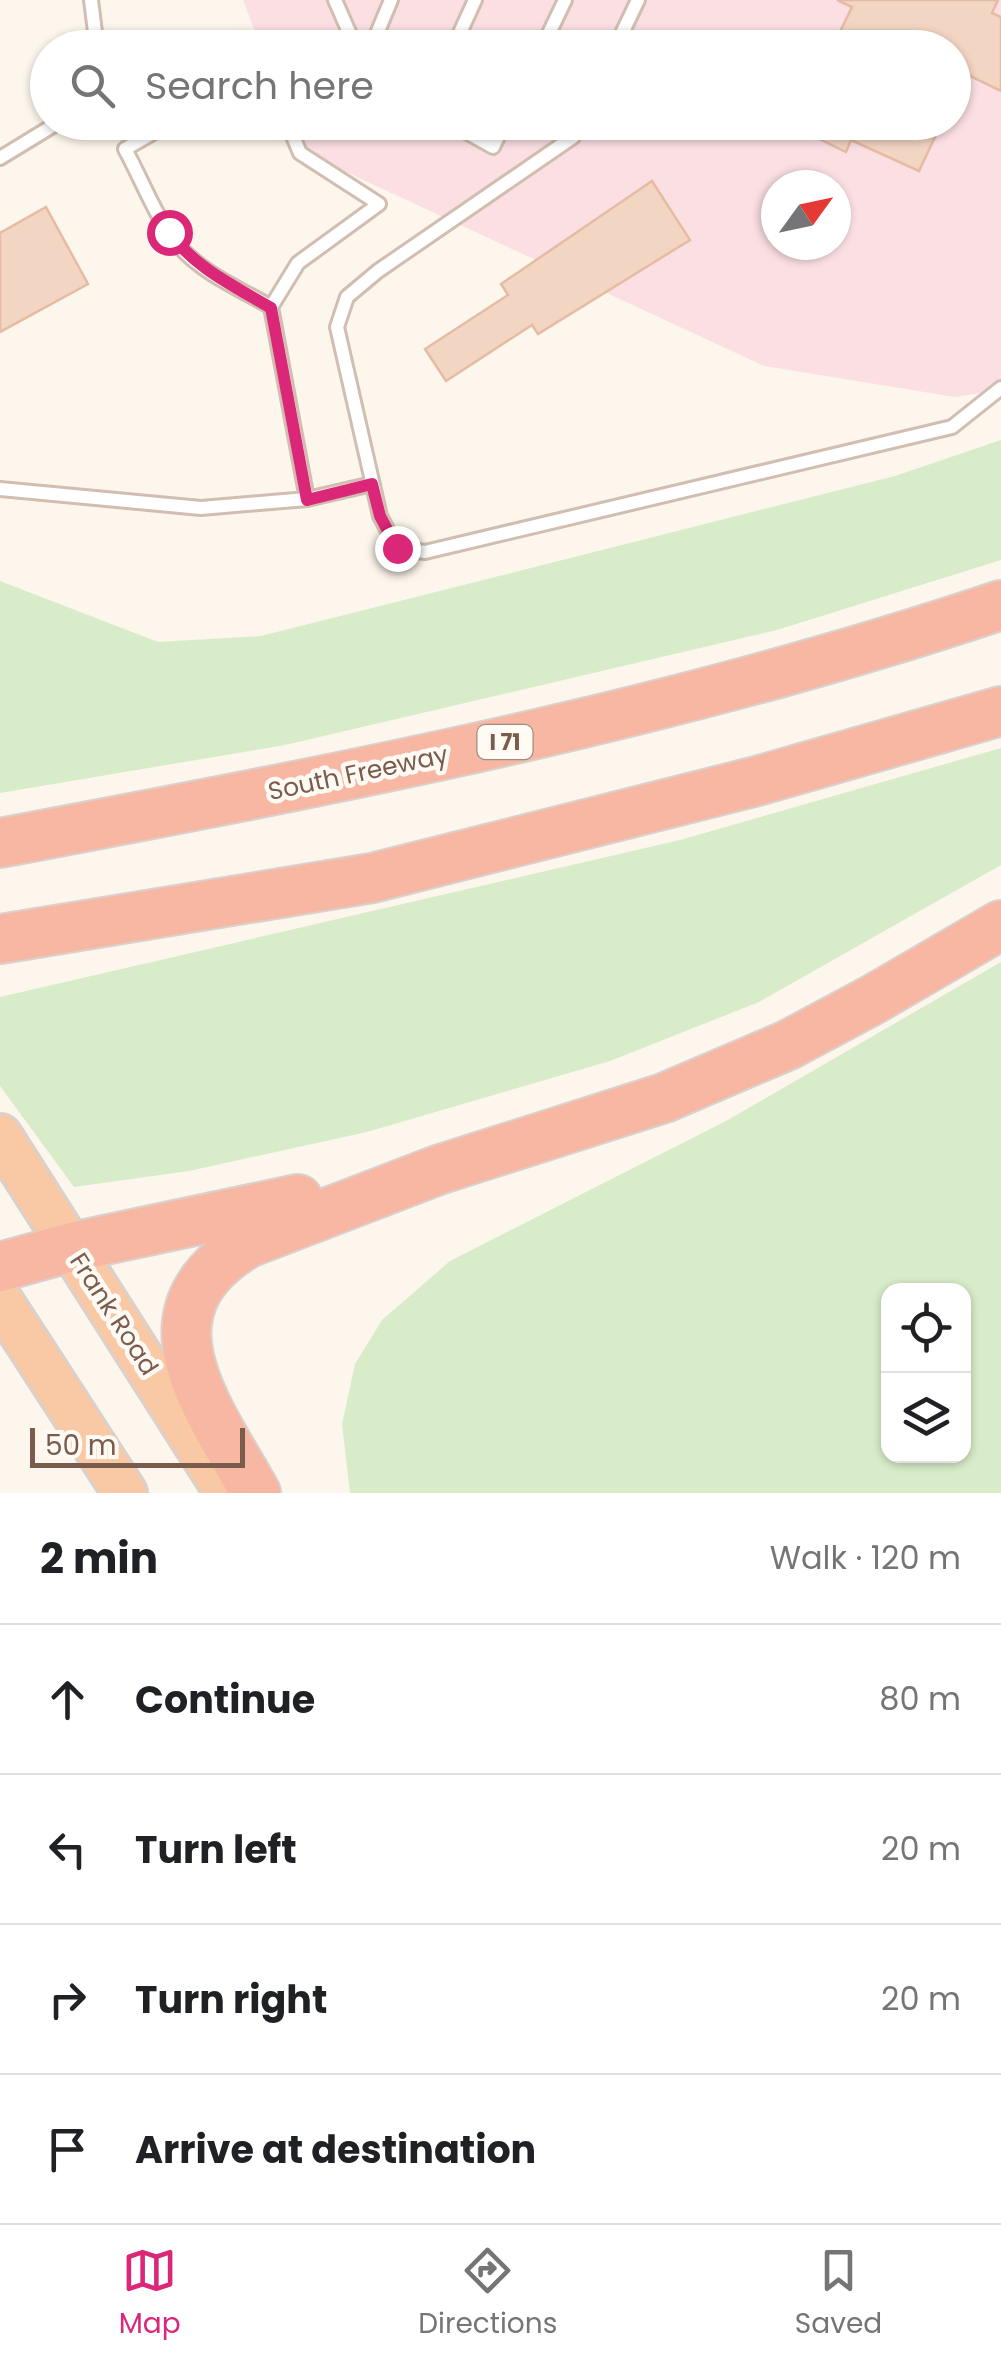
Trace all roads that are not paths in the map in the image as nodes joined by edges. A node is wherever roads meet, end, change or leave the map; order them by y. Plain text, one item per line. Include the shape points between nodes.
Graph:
1 (91, 0) edge
2 (336, 0) edge
3 (391, 0) edge
4 (475, 0) edge
5 (565, 0) edge
6 (638, 0) edge
7 (95, 30) edge
8 (348, 30) edge
9 (379, 30) edge
10 (461, 30) edge
11 (551, 30) edge
12 (624, 30) edge
13 (30, 140) edge
14 (141, 140) edge
15 (294, 140) edge
16 (568, 140) edge
17 (0, 158) edge
18 (271, 308) junction
19 (1001, 388) edge
20 (372, 484) junction
21 (0, 489) edge
22 (307, 500) junction
23 (1001, 605) edge
24 (1001, 711) edge
25 (0, 843) edge
26 (1001, 925) edge
27 (17, 937) edge
28 (0, 1136) edge
29 (438, 1170) junction
30 (72, 1247) junction
31 (0, 1267) edge
32 (0, 1300) edge
33 (124, 1493) edge
34 (227, 1493) edge
35 (256, 1493) edge

1 - 7 lane
2 - 8 lane
3 - 9 lane
4 - 10 lane
5 - 11 lane
6 - 12 lane
13 - 17 lane
14 - 18 lane via 125,149 180,248
15 - 18 lane via 300,153 379,204 298,264
16 - 20 lane via 348,297 337,327
18 - 22 lane
19 - 20 lane via 952,427 426,552 397,548
20 - 22 lane
21 - 22 lane via 201,508
23 - 25 highway, South Freeway / I 71 via 642,710 377,771
24 - 27 highway via 757,781 372,878
26 - 29 highway via 770,1052 664,1098
28 - 30 highway, Frank Road
29 - 30 highway
29 - 35 highway via 248,1244 218,1261 194,1293 183,1337 199,1392
30 - 31 highway
30 - 34 highway, Frank Road
32 - 33 highway

